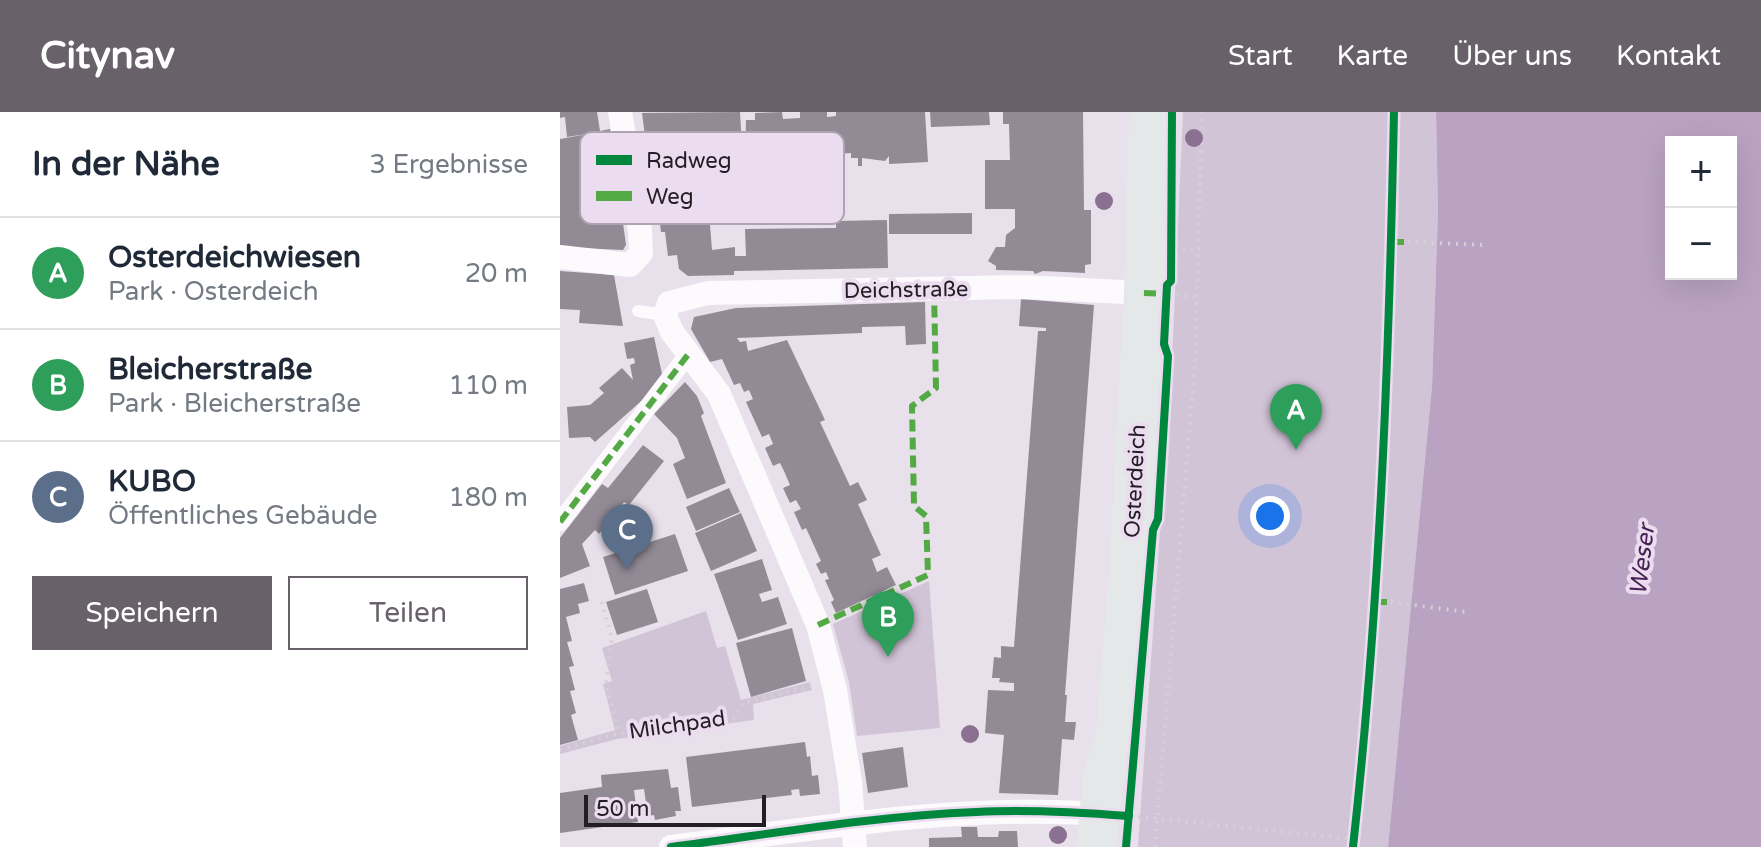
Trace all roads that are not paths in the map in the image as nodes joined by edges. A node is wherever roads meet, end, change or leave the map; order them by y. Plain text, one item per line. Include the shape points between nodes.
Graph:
1 (620, 112) edge
2 (1149, 112) edge
3 (623, 132) edge
4 (639, 224) edge
5 (560, 257) edge
6 (1155, 294) junction
7 (667, 309) junction
8 (638, 311) dead end
9 (690, 352) junction
10 (560, 522) edge
11 (1117, 822) edge
12 (854, 835) edge
13 (671, 847) edge

1 - 3 street
2 - 6 main road, Osterdeich
4 - 5 street via 641,253 630,265
6 - 7 street, Deichstraße via 1024,287 708,293
6 - 11 main road, Osterdeich via 1116,733 1103,779
7 - 8 lane
7 - 9 street via 672,332
9 - 10 street
9 - 12 street via 719,394 818,625 835,690
11 - 12 street via 975,812
12 - 13 street

